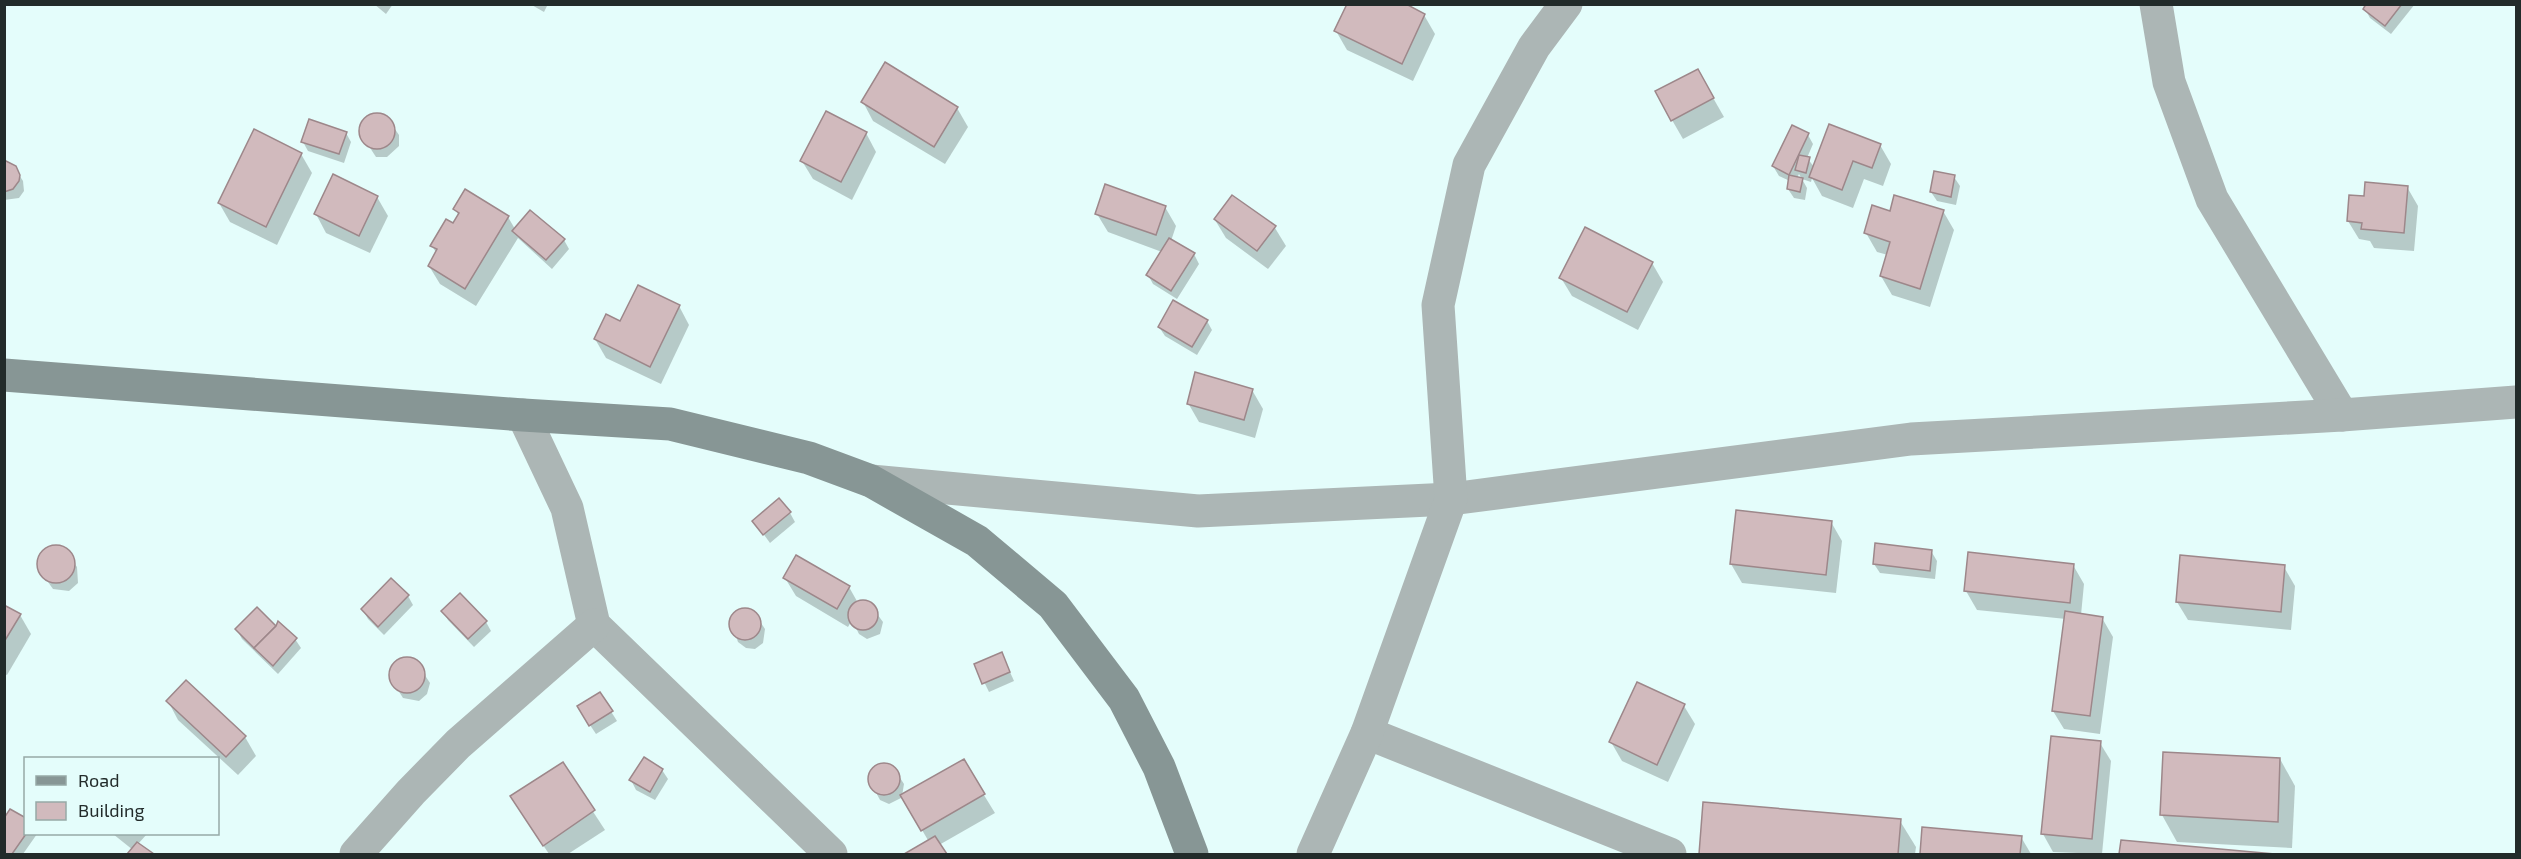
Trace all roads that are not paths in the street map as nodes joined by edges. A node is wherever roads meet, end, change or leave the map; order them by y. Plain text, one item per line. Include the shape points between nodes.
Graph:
1 (1566, 4) edge
2 (2156, 4) edge
3 (4, 375) edge
4 (2517, 402) edge
5 (523, 415) junction
6 (2342, 415) junction
7 (871, 481) junction
8 (1451, 498) junction
9 (594, 625) junction
10 (1367, 733) junction
11 (356, 855) edge
12 (831, 855) edge
13 (1192, 855) edge
14 (1313, 855) edge
15 (1670, 855) edge

1 - 8 street via 1534,47 1469,165 1438,305
2 - 6 street via 2169,82 2212,199
3 - 5 street
4 - 6 street
5 - 7 street via 670,424 809,458
5 - 9 street via 567,508
6 - 8 street via 1911,439
7 - 8 street via 1198,511
7 - 13 street via 977,541 1053,605 1124,699 1159,767
8 - 10 street
9 - 11 street via 458,744
9 - 12 street
10 - 14 street
10 - 15 street

